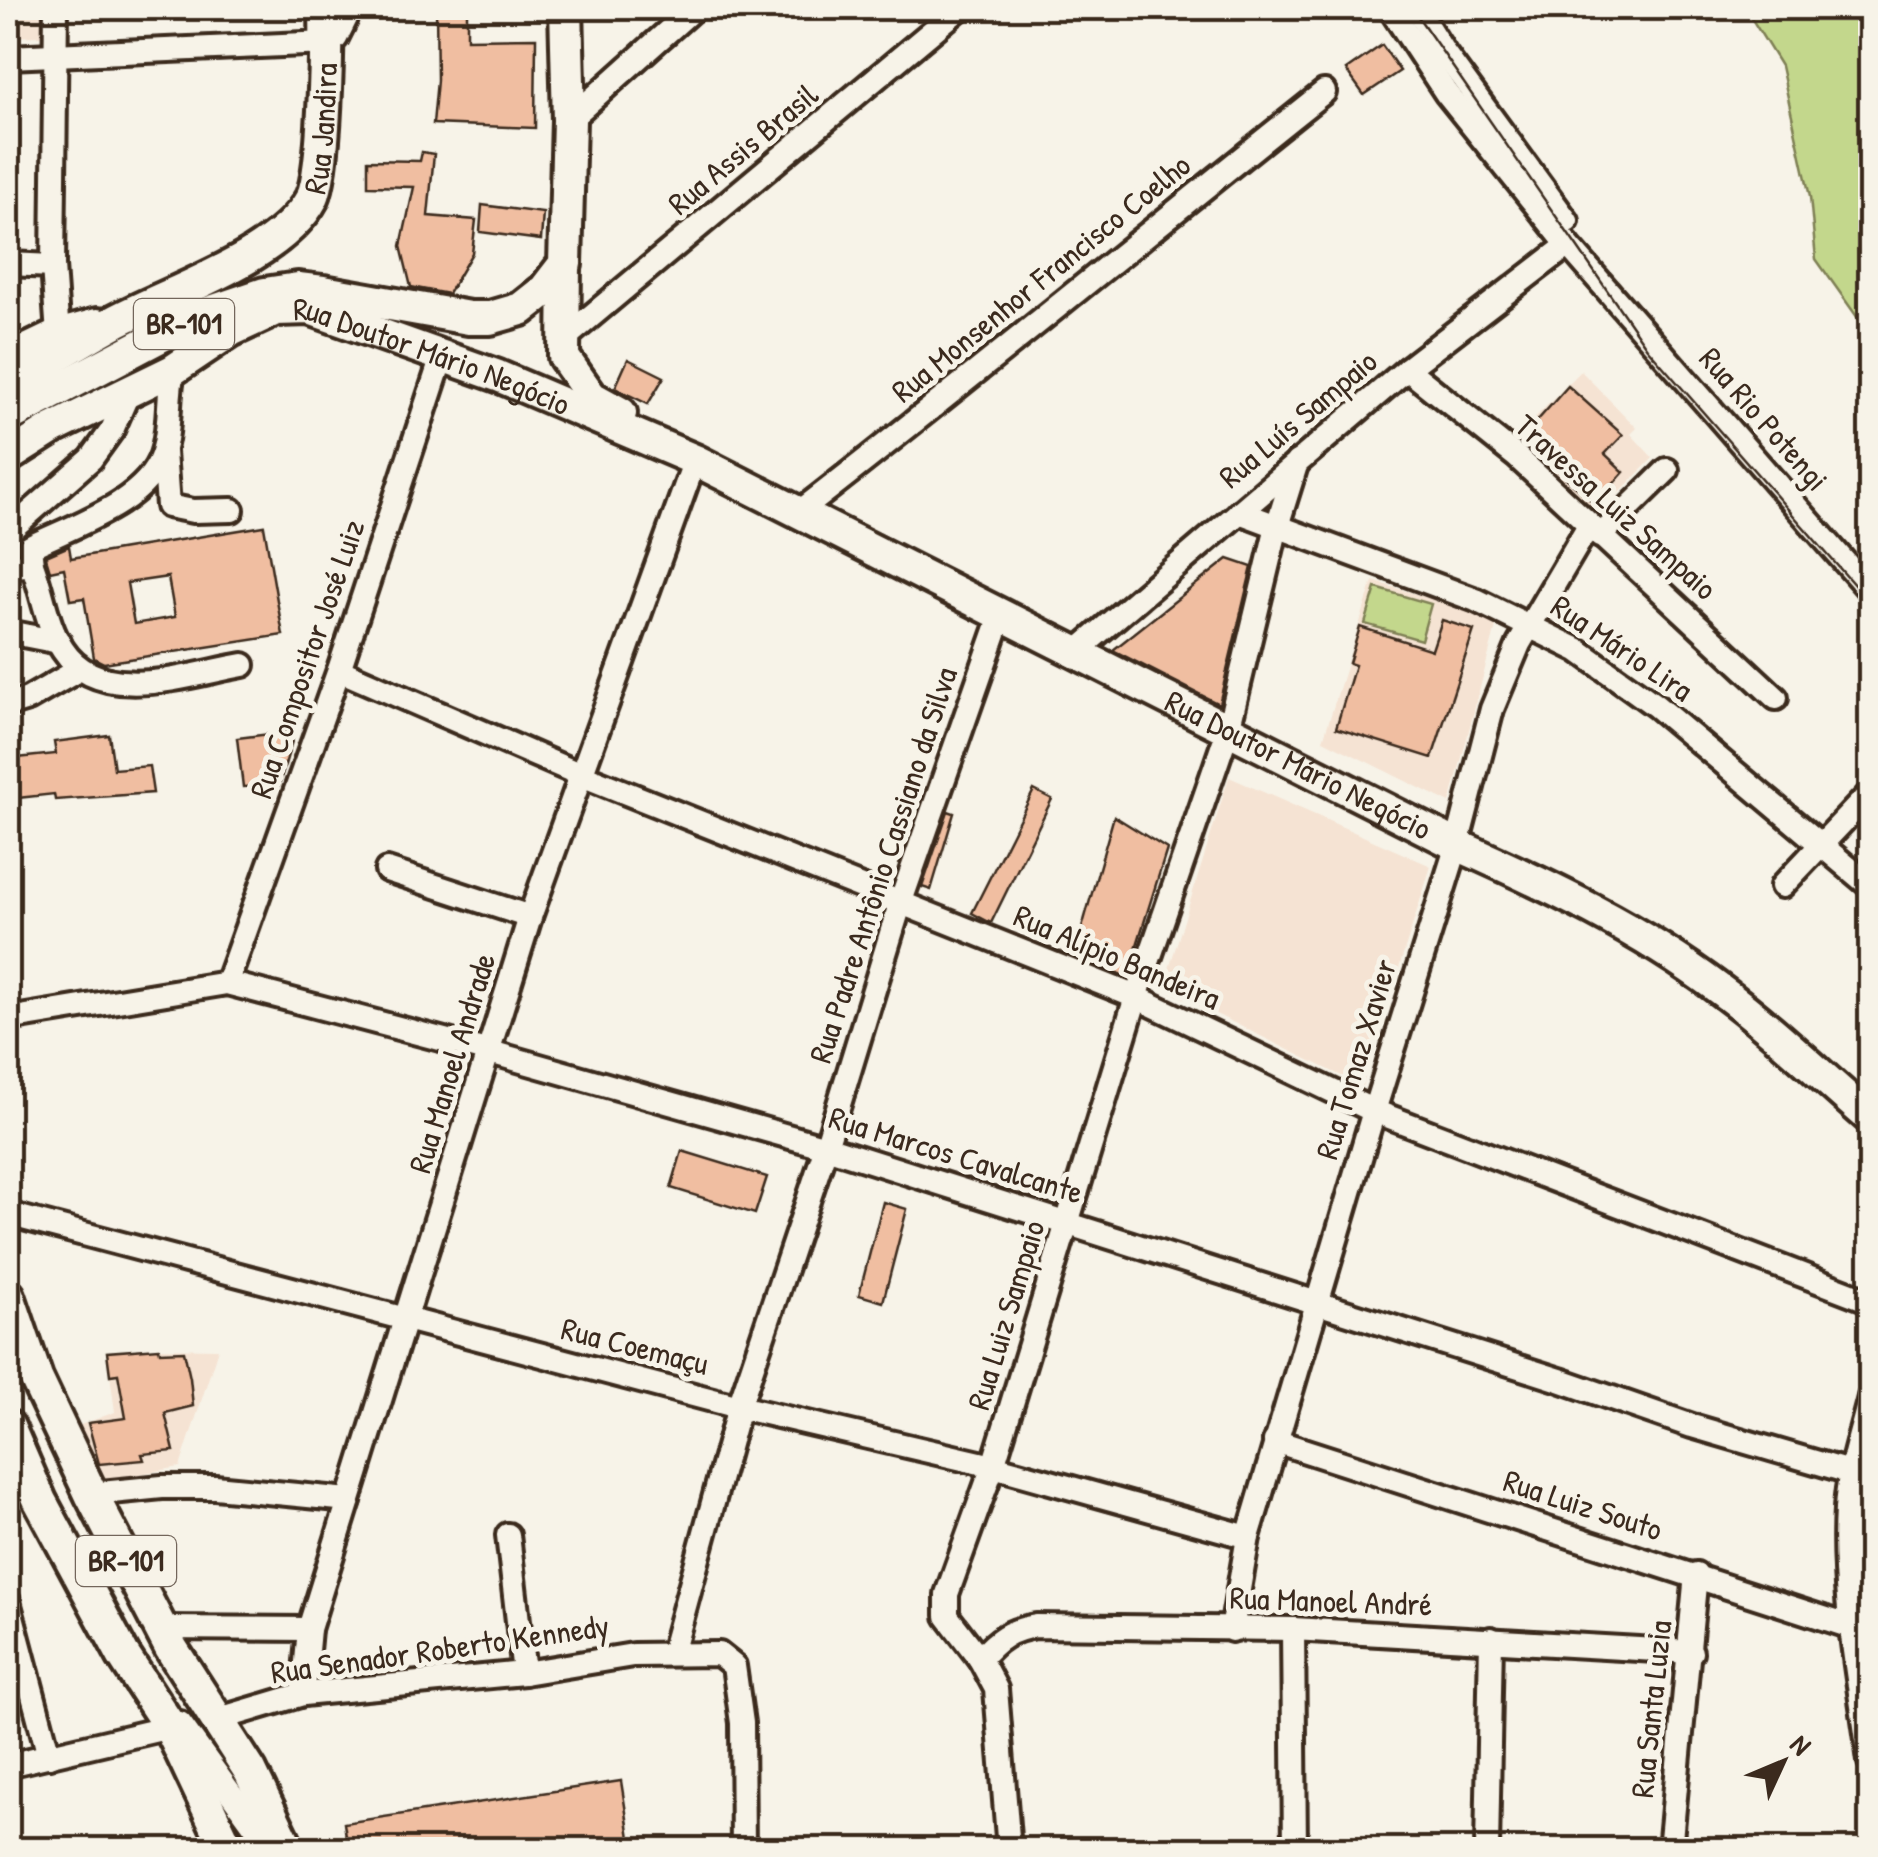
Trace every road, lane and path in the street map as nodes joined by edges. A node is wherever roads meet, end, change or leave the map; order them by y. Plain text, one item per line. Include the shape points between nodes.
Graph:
1 (56, 8) edge
2 (326, 8) edge
3 (351, 8) edge
4 (566, 8) edge
5 (694, 8) edge
6 (960, 8) edge
7 (1390, 8) edge
8 (1416, 8) edge
9 (326, 43) junction
10 (56, 55) junction
11 (8, 57) edge
12 (1324, 92) dead end
13 (569, 120) junction
14 (1568, 245) junction
15 (8, 264) edge
16 (565, 264) junction
17 (53, 266) junction
18 (1608, 291) junction
19 (265, 294) junction
20 (115, 322) junction
21 (58, 335) junction
22 (565, 338) junction
23 (443, 354) junction
24 (1407, 369) junction
25 (173, 370) junction
26 (34, 372) edge
27 (8, 382) edge
28 (124, 383) junction
29 (8, 416) edge
30 (164, 452) junction
31 (10, 457) edge
32 (695, 460) junction
33 (1296, 462) junction
34 (1668, 470) dead end
35 (232, 510) dead end
36 (1239, 512) junction
37 (798, 513) junction
38 (1278, 526) junction
39 (1595, 531) junction
40 (8, 532) edge
41 (32, 564) junction
42 (8, 567) edge
43 (1870, 591) edge
44 (1002, 613) junction
45 (1530, 624) junction
46 (8, 632) edge
47 (58, 642) junction
48 (1076, 652) junction
49 (244, 665) dead end
50 (80, 669) junction
51 (339, 670) junction
52 (1776, 698) dead end
53 (8, 704) edge
54 (1228, 730) junction
55 (579, 774) junction
56 (1870, 794) edge
57 (1821, 843) junction
58 (1457, 845) junction
59 (387, 870) dead end
60 (1782, 886) dead end
61 (1870, 886) edge
62 (901, 901) junction
63 (530, 917) junction
64 (227, 983) junction
65 (1136, 997) junction
66 (8, 1019) edge
67 (490, 1052) junction
68 (1374, 1111) junction
69 (1870, 1118) edge
70 (826, 1148) junction
71 (8, 1214) edge
72 (1068, 1224) junction
73 (8, 1296) edge
74 (1870, 1301) edge
75 (1316, 1303) junction
76 (406, 1321) junction
77 (1870, 1397) edge
78 (740, 1406) junction
79 (8, 1426) edge
80 (1275, 1441) junction
81 (994, 1466) junction
82 (1861, 1475) edge
83 (91, 1494) junction
84 (349, 1500) junction
85 (508, 1535) dead end
86 (1248, 1537) junction
87 (1696, 1574) junction
88 (8, 1602) edge
89 (160, 1628) junction
90 (1292, 1629) junction
91 (310, 1630) junction
92 (1232, 1630) junction
93 (1861, 1631) edge
94 (1491, 1639) junction
95 (1690, 1652) junction
96 (672, 1654) junction
97 (123, 1655) junction
98 (980, 1659) junction
99 (524, 1672) junction
100 (303, 1694) junction
101 (210, 1706) junction
102 (170, 1727) junction
103 (50, 1756) junction
104 (1870, 1761) edge
105 (8, 1766) edge
106 (262, 1840) edge
107 (228, 1850) edge
108 (288, 1850) edge
109 (744, 1850) edge
110 (1009, 1850) edge
111 (1294, 1850) edge
112 (1487, 1850) edge
113 (1670, 1850) edge

1 - 10 street
2 - 9 highway, Rua Jandira / BR-101
3 - 9 street via 336,38
4 - 13 highway
5 - 13 street
6 - 22 street, Rua Assis Brasil
7 - 14 street, Rua Rio Potengi via 1446,92
8 - 18 street, Rua Rio Potengi via 1594,260
9 - 10 street
9 - 20 highway, Rua Jandira / BR-101 via 314,193 298,221 282,236
10 - 11 street
10 - 17 street
12 - 37 street, Rua Monsenhor Francisco Coelho
13 - 16 highway
14 - 18 street, Rua Rio Potengi
14 - 24 street, Rua Luís Sampaio
15 - 17 street
16 - 19 highway, Rua Doutor Mário Negócio / BR-101 via 521,309 490,318 298,289
16 - 22 main road, Rua Doutor Mário Negócio
17 - 21 street
18 - 43 street, Rua Rio Potengi
19 - 26 highway, Rua Doutor Mário Negócio / BR-101 via 194,318 116,362
19 - 28 highway
20 - 21 main road
20 - 26 highway, BR-101
21 - 26 main road
22 - 32 main road, Rua Doutor Mário Negócio via 564,358 592,397
23 - 25 main road, Rua Doutor Mário Negócio via 310,309 276,310
23 - 32 main road, Rua Doutor Mário Negócio
23 - 51 street, Rua Compositor José Luiz
24 - 33 street, Rua Luís Sampaio
24 - 39 street, Travessa Luiz Sampaio via 1517,457
25 - 28 main road, Rua Doutor Mário Negócio
25 - 30 street
26 - 27 highway, BR-101
26 - 29 highway, BR-101
28 - 31 main road, Rua Doutor Mário Negócio
28 - 40 street via 112,430 90,459
30 - 35 street via 168,506
30 - 41 street via 135,493 30,547
32 - 37 main road, Rua Doutor Mário Negócio
32 - 55 street, Rua Manoel Andrade
33 - 36 street, Rua Luís Sampaio
33 - 38 street, Rua Luiz Sampaio
34 - 39 street, Rua Tomaz Xavier
36 - 38 street, Rua Mário Lira
36 - 48 street, Rua Luís Sampaio
37 - 44 main road, Rua Doutor Mário Negócio
38 - 45 street, Rua Mário Lira
38 - 54 street, Rua Luiz Sampaio
39 - 45 street, Rua Tomaz Xavier
39 - 52 street, Travessa Luiz Sampaio
41 - 42 street
41 - 47 street
44 - 48 main road, Rua Doutor Mário Negócio
44 - 62 street, Rua Padre Antônio Cassiano da Silva
45 - 57 street, Rua Mário Lira via 1619,678
45 - 58 street, Rua Tomaz Xavier via 1492,709
46 - 47 street
47 - 50 street
48 - 54 main road, Rua Doutor Mário Negócio
49 - 50 street via 141,683
50 - 53 street
51 - 55 street, Rua Alípio Bandeira
51 - 64 street, Rua Compositor José Luiz
54 - 58 main road, Rua Doutor Mário Negócio
54 - 65 street, Rua Luiz Sampaio
55 - 62 street, Rua Alípio Bandeira
55 - 63 street, Rua Manoel Andrade
56 - 57 street
57 - 60 street
57 - 61 street, Rua Mário Lira
58 - 68 street, Rua Tomaz Xavier
58 - 69 main road, Rua Doutor Mário Negócio via 1537,881 1720,989
59 - 63 street
62 - 65 street, Rua Alípio Bandeira
62 - 70 street, Rua Padre Antônio Cassiano da Silva
63 - 67 street, Rua Manoel Andrade
64 - 66 street, Rua Marcos Cavalcante
64 - 67 street, Rua Marcos Cavalcante
65 - 68 street, Rua Alípio Bandeira
65 - 72 street, Rua Luiz Sampaio
67 - 70 street, Rua Marcos Cavalcante
67 - 76 street, Rua Manoel Andrade
68 - 74 street, Rua Alípio Bandeira
68 - 75 street, Rua Tomaz Xavier
70 - 72 street, Rua Marcos Cavalcante
70 - 78 street, Rua Padre Antônio Cassiano da Silva
71 - 76 street, Rua Coemaçu
72 - 75 street, Rua Marcos Cavalcante
72 - 81 street, Rua Luiz Sampaio
73 - 83 highway, BR-101 via 36,1378
75 - 80 street, Rua Tomaz Xavier
75 - 82 street, Rua Marcos Cavalcante
76 - 78 street, Rua Coemaçu
76 - 84 street, Rua Manoel Andrade
77 - 82 street
78 - 81 street, Rua Coemaçu
78 - 96 street, Rua Padre Antônio Cassiano da Silva
79 - 97 highway, BR-101 via 40,1501
80 - 86 street, Rua Tomaz Xavier
80 - 87 street, Rua Luiz Souto
81 - 86 street, Rua Coemaçu
81 - 98 street, Rua Luiz Sampaio via 947,1594 947,1616
82 - 93 street via 1845,1544
83 - 84 street via 215,1487
83 - 89 highway, BR-101
84 - 91 street, Rua Manoel Andrade
85 - 99 street
86 - 92 street, Rua Tomaz Xavier
87 - 93 street, Rua Luiz Souto
87 - 95 street, Rua Santa Luzia
88 - 103 street
89 - 91 street
89 - 101 highway, BR-101
90 - 92 street, Rua Manoel André
90 - 94 street, Rua Manoel André
90 - 111 street
91 - 100 street, Rua Manoel Andrade
92 - 98 street, Rua Manoel André via 1017,1628
93 - 104 street
94 - 95 street, Rua Manoel André
94 - 112 street
95 - 113 street, Rua Santa Luzia
96 - 99 street, Rua Senador Roberto Kennedy
96 - 109 street, Rua Senador Roberto Kennedy via 719,1654 734,1666
97 - 102 highway, BR-101
97 - 106 street via 151,1683
98 - 110 street, Rua Luiz Sampaio via 996,1689
99 - 100 street, Rua Senador Roberto Kennedy
100 - 101 street, Rua Senador Roberto Kennedy
101 - 106 street
101 - 108 highway, BR-101
102 - 103 street
102 - 107 highway, BR-101
103 - 105 street

